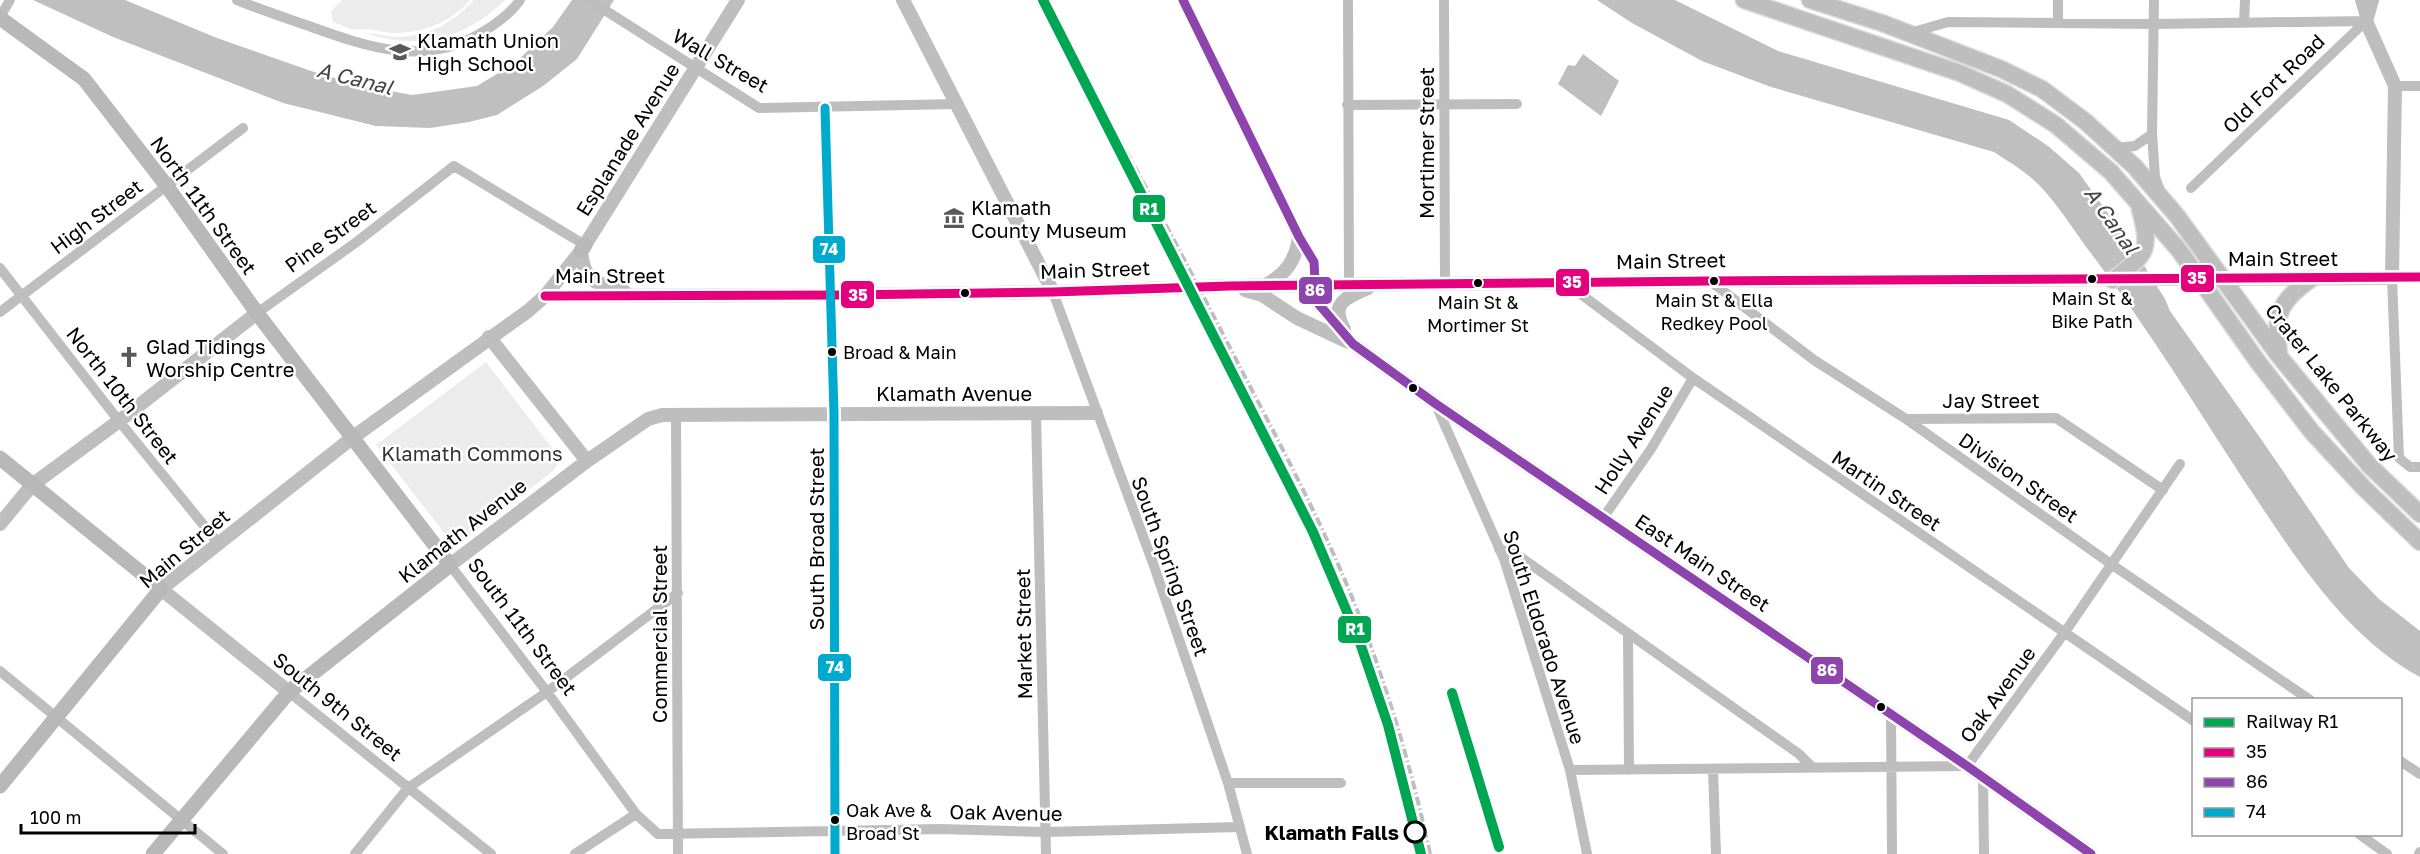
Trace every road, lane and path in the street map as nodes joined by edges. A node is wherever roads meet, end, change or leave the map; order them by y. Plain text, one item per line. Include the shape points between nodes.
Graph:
1 (9, 0) edge
2 (237, 0) edge
3 (520, 0) edge
4 (589, 0) edge
5 (738, 0) edge
6 (903, 0) edge
7 (1183, 0) edge
8 (1348, 0) edge
9 (1444, 0) edge
10 (1744, 0) edge
11 (1810, 0) edge
12 (2058, 0) edge
13 (2154, 0) edge
14 (2245, 0) edge
15 (2360, 0) edge
16 (2372, 0) edge
17 (1826, 3) edge
18 (0, 17) edge
19 (2367, 21) junction
20 (2058, 23) junction
21 (2244, 23) junction
22 (2155, 24) junction
23 (1910, 33) junction
24 (696, 69) junction
25 (2395, 86) junction
26 (2420, 86) edge
27 (956, 104) junction
28 (1517, 104) dead end
29 (1347, 105) junction
30 (1444, 105) junction
31 (825, 108) junction
32 (243, 128) dead end
33 (2152, 134) junction
34 (2115, 148) junction
35 (166, 185) junction
36 (2191, 188) dead end
37 (2163, 200) junction
38 (2139, 206) junction
39 (1299, 237) junction
40 (583, 248) junction
41 (0, 268) edge
42 (2392, 278) junction
43 (2420, 278) edge
44 (2223, 279) junction
45 (2311, 279) junction
46 (2105, 280) junction
47 (2199, 280) junction
48 (1710, 281) junction
49 (1566, 283) junction
50 (1265, 285) junction
51 (1316, 285) junction
52 (1349, 285) junction
53 (1375, 285) junction
54 (1445, 285) junction
55 (1229, 286) junction
56 (1053, 292) junction
57 (21, 295) junction
58 (831, 295) junction
59 (545, 296) junction
60 (638, 296) junction
61 (0, 312) edge
62 (256, 313) junction
63 (489, 337) junction
64 (1353, 344) junction
65 (2279, 356) junction
66 (1693, 378) junction
67 (1436, 404) junction
68 (1096, 413) junction
69 (834, 414) junction
70 (1036, 414) junction
71 (676, 415) junction
72 (1906, 419) junction
73 (119, 421) junction
74 (352, 438) junction
75 (0, 458) edge
76 (587, 461) junction
77 (2180, 464) dead end
78 (2415, 467) edge
79 (32, 485) junction
80 (2163, 490) junction
81 (2420, 514) edge
82 (1603, 518) junction
83 (0, 524) edge
84 (2420, 542) edge
85 (219, 544) junction
86 (1499, 549) junction
87 (2111, 564) junction
88 (450, 566) junction
89 (161, 589) junction
90 (678, 593) junction
91 (2065, 632) junction
92 (1628, 633) junction
93 (0, 671) edge
94 (289, 692) junction
95 (547, 692) junction
96 (2309, 698) edge
97 (1891, 714) junction
98 (56, 715) junction
99 (2192, 720) edge
100 (2402, 761) edge
101 (1891, 766) junction
102 (1967, 766) junction
103 (1813, 768) junction
104 (1570, 770) junction
105 (1629, 770) junction
106 (1713, 770) junction
107 (2420, 774) edge
108 (1983, 777) junction
109 (1228, 783) junction
110 (1341, 783) dead end
111 (0, 786) edge
112 (408, 788) junction
113 (636, 814) junction
114 (180, 819) junction
115 (1240, 827) junction
116 (834, 831) junction
117 (1046, 832) junction
118 (677, 834) junction
119 (2362, 836) edge
120 (153, 854) edge
121 (223, 854) edge
122 (355, 854) edge
123 (491, 854) edge
124 (575, 854) edge
125 (678, 854) edge
126 (835, 854) edge
127 (1046, 854) edge
128 (1248, 854) edge
129 (1587, 854) edge
130 (1716, 854) edge
131 (1892, 854) edge
132 (1984, 854) edge
133 (2091, 854) edge
134 (2387, 854) edge

1 - 18 street
2 - 3 street via 375,48 415,52 469,41 514,9
4 - 24 street, Wall Street
5 - 24 street, Esplanade Avenue
6 - 27 street
7 - 39 street
8 - 29 street
9 - 30 street, Mortimer Street
10 - 38 main road via 1960,73 2007,94 2064,132 2111,172
11 - 17 main road, Crater Lake Parkway
12 - 20 street
13 - 22 street
14 - 21 street
15 - 19 street
16 - 19 street
17 - 23 main road, Crater Lake Parkway
18 - 35 main road, North 11th Street via 84,79
19 - 21 street
19 - 25 street
19 - 36 street, Old Fort Road
20 - 22 street
20 - 23 street via 1948,22
21 - 22 street
22 - 33 street
23 - 34 main road, Crater Lake Parkway via 2042,89
24 - 31 street, Wall Street via 759,108
24 - 40 street, Esplanade Avenue
25 - 26 street
25 - 42 street
27 - 31 street, Wall Street
27 - 56 street
28 - 30 street
29 - 30 street
29 - 52 street
30 - 54 street, Mortimer Street
31 - 58 street, South Broad Street
32 - 35 street, High Street
33 - 34 street via 2135,146
33 - 37 street via 2155,177
34 - 37 main road, Crater Lake Parkway
35 - 57 street, High Street
35 - 62 main road, North 11th Street
37 - 44 main road, Crater Lake Parkway
38 - 46 main road via 2147,235 2145,250 2135,263
38 - 47 main road via 2179,250
39 - 50 street via 1292,263 1282,276
39 - 51 street via 1314,262
40 - 59 street, Esplanade Avenue
40 - 60 street via 583,268 593,282
40 - 62 street, Pine Street via 454,166 358,242
41 - 57 street, North 10th Street
42 - 43 street, Main Street
42 - 45 street, Main Street
42 - 78 street via 2399,458
44 - 45 street, Main Street
44 - 47 street, Main Street
44 - 65 main road, Crater Lake Parkway
45 - 65 main road via 2291,293 2280,311 2276,330
46 - 47 street, Main Street
46 - 48 street, Main Street
47 - 84 main road via 2313,432
48 - 49 street, Main Street
48 - 72 street, Division Street via 1814,360
49 - 54 street, Main Street
49 - 66 street, Martin Street
50 - 51 street, Main Street
50 - 55 street, Main Street
51 - 52 street, Main Street
51 - 64 street, East Main Street via 1316,301
52 - 53 street, Main Street
53 - 54 street, Main Street
53 - 64 street via 1346,297 1340,304 1341,322
55 - 56 street, Main Street
55 - 64 street via 1262,295 1297,318
56 - 58 street, Main Street
56 - 68 street, South Spring Street
57 - 61 street, High Street
57 - 73 street, North 10th Street
58 - 60 street, Main Street
58 - 69 street, South Broad Street
59 - 60 street, Main Street
59 - 63 street, Main Street
62 - 73 street, Pine Street
62 - 74 main road, North 11th Street
63 - 74 street, Main Street
63 - 76 street
64 - 67 street, East Main Street
65 - 81 main road, Crater Lake Parkway via 2369,465
66 - 82 street, Holly Avenue via 1651,449
66 - 91 street, Martin Street
67 - 82 street, East Main Street
67 - 86 street, South Eldorado Avenue
68 - 70 street, Klamath Avenue
68 - 109 street, South Spring Street via 1154,566
69 - 70 street, Klamath Avenue
69 - 71 street, Klamath Avenue
69 - 116 street, South Broad Street
70 - 117 street, Market Street
71 - 76 street, Klamath Avenue via 648,419
71 - 90 street, Commercial Street
72 - 80 street, Jay Street via 2056,418
72 - 87 street, Division Street
73 - 79 street, Pine Street
73 - 85 street, North 10th Street
74 - 85 street, Main Street
74 - 88 main road, South 11th Street
75 - 79 main road
76 - 88 street, Klamath Avenue
77 - 80 street, Oak Avenue
79 - 83 street, Pine Street
79 - 89 main road
80 - 87 street, Oak Avenue
82 - 97 street, East Main Street
85 - 89 street, Main Street
86 - 92 street via 1516,554
86 - 104 street, South Eldorado Avenue
87 - 91 street, Oak Avenue
87 - 96 street, Division Street
88 - 94 main road, Klamath Avenue
88 - 95 street, South 11th Street
89 - 94 street, South 9th Street
89 - 98 main road, Main Street
90 - 95 street
90 - 118 street, Commercial Street
91 - 99 street, Martin Street
91 - 102 street, Oak Avenue
92 - 103 street via 1799,754
92 - 105 street
93 - 98 street
94 - 112 street, South 9th Street
94 - 114 main road, Klamath Avenue
95 - 112 street
95 - 113 street, South 11th Street
97 - 101 street
97 - 102 street, East Main Street
98 - 111 main road, Main Street
98 - 114 street
100 - 107 street
101 - 102 street, Oak Avenue
101 - 103 street, Oak Avenue
101 - 131 street
102 - 108 street, East Main Street
103 - 106 street, Oak Avenue
104 - 105 street, Oak Avenue
104 - 129 street, South Eldorado Avenue
105 - 106 street, Oak Avenue
106 - 130 street
108 - 132 street
108 - 133 street, East Main Street
109 - 110 street
109 - 115 street, South Spring Street
112 - 122 street
112 - 123 street, South 9th Street
113 - 118 street, Oak Avenue via 658,834
113 - 124 street
114 - 120 main road, Klamath Avenue
114 - 121 street
115 - 117 street, Oak Avenue
115 - 128 street, South Spring Street
116 - 117 street, Oak Avenue
116 - 118 street, Oak Avenue
116 - 126 street, South Broad Street
117 - 127 street, Market Street
118 - 125 street, Commercial Street
119 - 134 street

